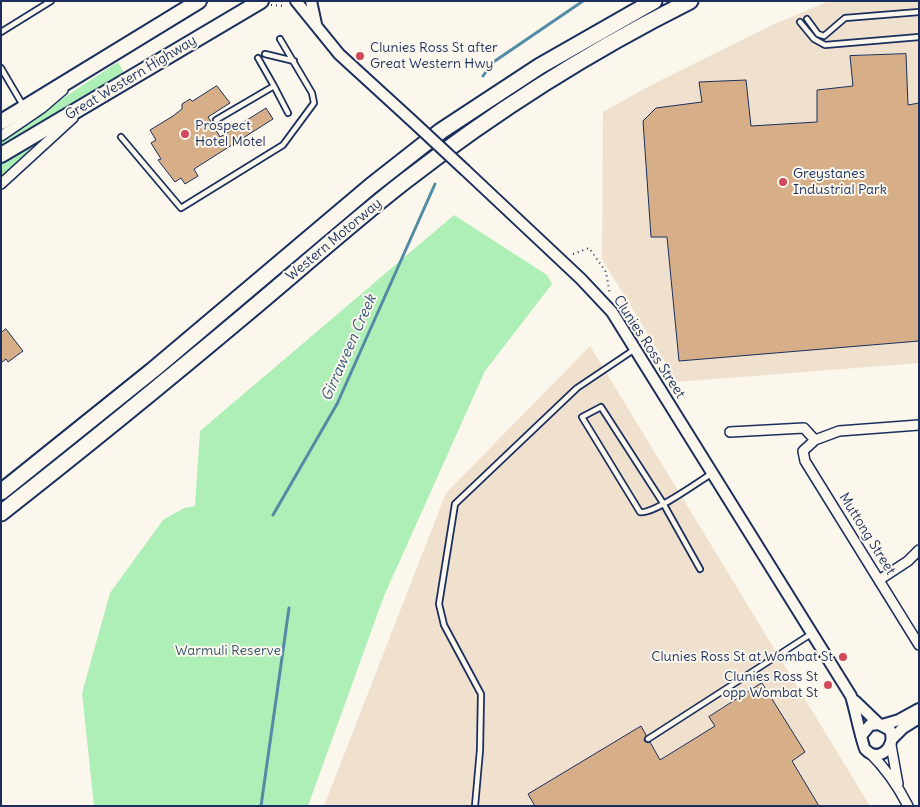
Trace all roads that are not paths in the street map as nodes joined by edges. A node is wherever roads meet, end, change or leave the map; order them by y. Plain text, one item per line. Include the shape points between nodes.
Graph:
1 (51, 1) edge
2 (199, 1) edge
3 (296, 1) edge
4 (311, 1) edge
5 (654, 1) edge
6 (690, 1) edge
7 (266, 3) edge
8 (919, 12) edge
9 (808, 19) dead end
10 (800, 22) dead end
11 (318, 29) junction
12 (1, 32) edge
13 (919, 38) edge
14 (280, 39) dead end
15 (265, 54) dead end
16 (258, 58) dead end
17 (294, 61) junction
18 (1, 68) edge
19 (89, 68) junction
20 (274, 86) junction
21 (90, 103) junction
22 (25, 108) junction
23 (288, 113) dead end
24 (216, 120) dead end
25 (1, 122) edge
26 (1, 136) edge
27 (121, 137) dead end
28 (1, 154) edge
29 (1, 184) edge
30 (635, 348) junction
31 (919, 425) edge
32 (730, 432) dead end
33 (815, 440) junction
34 (713, 473) junction
35 (1, 492) edge
36 (664, 503) junction
37 (1, 513) edge
38 (919, 550) edge
39 (700, 569) dead end
40 (879, 580) junction
41 (812, 634) junction
42 (919, 645) edge
43 (851, 696) junction
44 (919, 709) edge
45 (919, 718) edge
46 (881, 724) junction
47 (861, 736) junction
48 (648, 739) dead end
49 (892, 742) junction
50 (870, 754) junction
51 (900, 790) junction
52 (476, 806) edge
53 (908, 806) edge

1 - 12 lane
2 - 19 highway
3 - 11 street, Clunies Ross Street
4 - 11 street
5 - 35 highway, Western Motorway via 540,66 441,131
6 - 37 highway, Western Motorway via 574,65 419,170 157,389
7 - 21 highway, Great Western Highway
8 - 9 lane via 845,18 824,36 818,34
10 - 13 lane via 814,39 825,45
11 - 30 street, Clunies Ross Street, bridge via 339,54 599,297
14 - 17 lane
15 - 17 lane
16 - 20 lane
17 - 27 lane via 314,103 283,144 181,208
18 - 22 lane
19 - 22 highway
19 - 26 street via 42,108
20 - 23 lane
20 - 24 lane
21 - 28 highway, Great Western Highway
21 - 29 street
22 - 25 highway
30 - 34 street, Clunies Ross Street
30 - 52 lane via 577,388 455,504 439,604 444,625 481,694
31 - 33 street via 838,431
32 - 33 street via 804,428
33 - 40 street, Muttong Street via 803,451 805,461
34 - 36 lane
34 - 41 street, Clunies Ross Street
36 - 36 lane via 601,407 582,417 640,512 645,513
36 - 39 lane
38 - 40 street
40 - 42 street, Muttong Street
41 - 43 street, Clunies Ross Street
41 - 48 lane
43 - 46 street, Clunies Ross Street
43 - 47 street, Clunies Ross Street
44 - 46 street via 899,720
45 - 49 street via 903,728
46 - 47 street via 870,725
46 - 49 street via 890,730
47 - 50 street via 863,746
49 - 50 street via 885,753
49 - 51 street via 893,765
50 - 51 street
51 - 53 street

